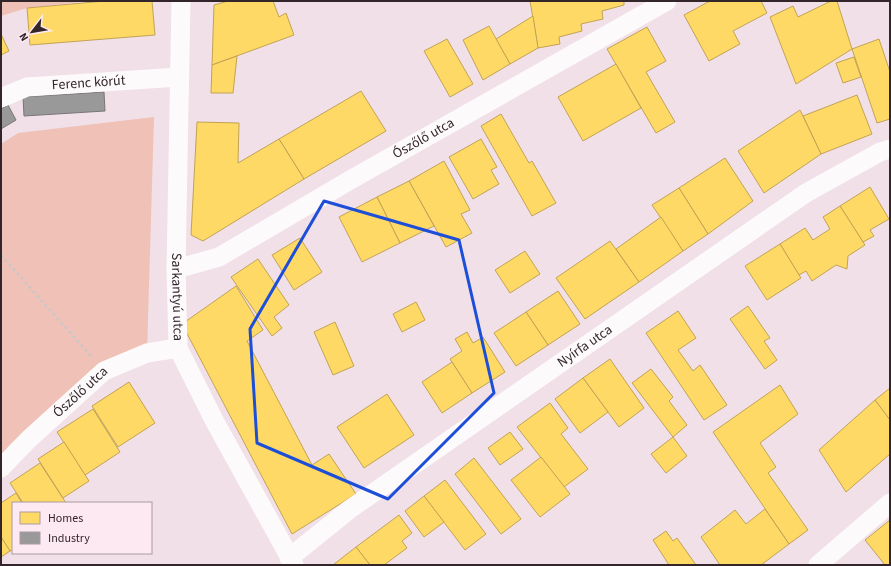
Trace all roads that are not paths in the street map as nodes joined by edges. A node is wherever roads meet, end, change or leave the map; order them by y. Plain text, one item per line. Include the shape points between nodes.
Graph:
1 (181, 1) edge
2 (667, 1) edge
3 (179, 77) junction
4 (1, 98) edge
5 (890, 148) edge
6 (176, 269) junction
7 (178, 348) junction
8 (1, 468) edge
9 (890, 503) edge
10 (291, 562) edge
11 (818, 565) edge

1 - 3 street, Sarkantyú utca
2 - 6 street, Ószőlő utca via 219,257
3 - 4 street, Ferenc körút via 27,87
3 - 6 street, Sarkantyú utca
5 - 10 street, Nyírfa utca via 806,193 350,509
6 - 7 street, Sarkantyú utca
7 - 8 street, Ószőlő utca via 147,353 104,371
7 - 10 street, Sarkantyú utca
9 - 11 street

